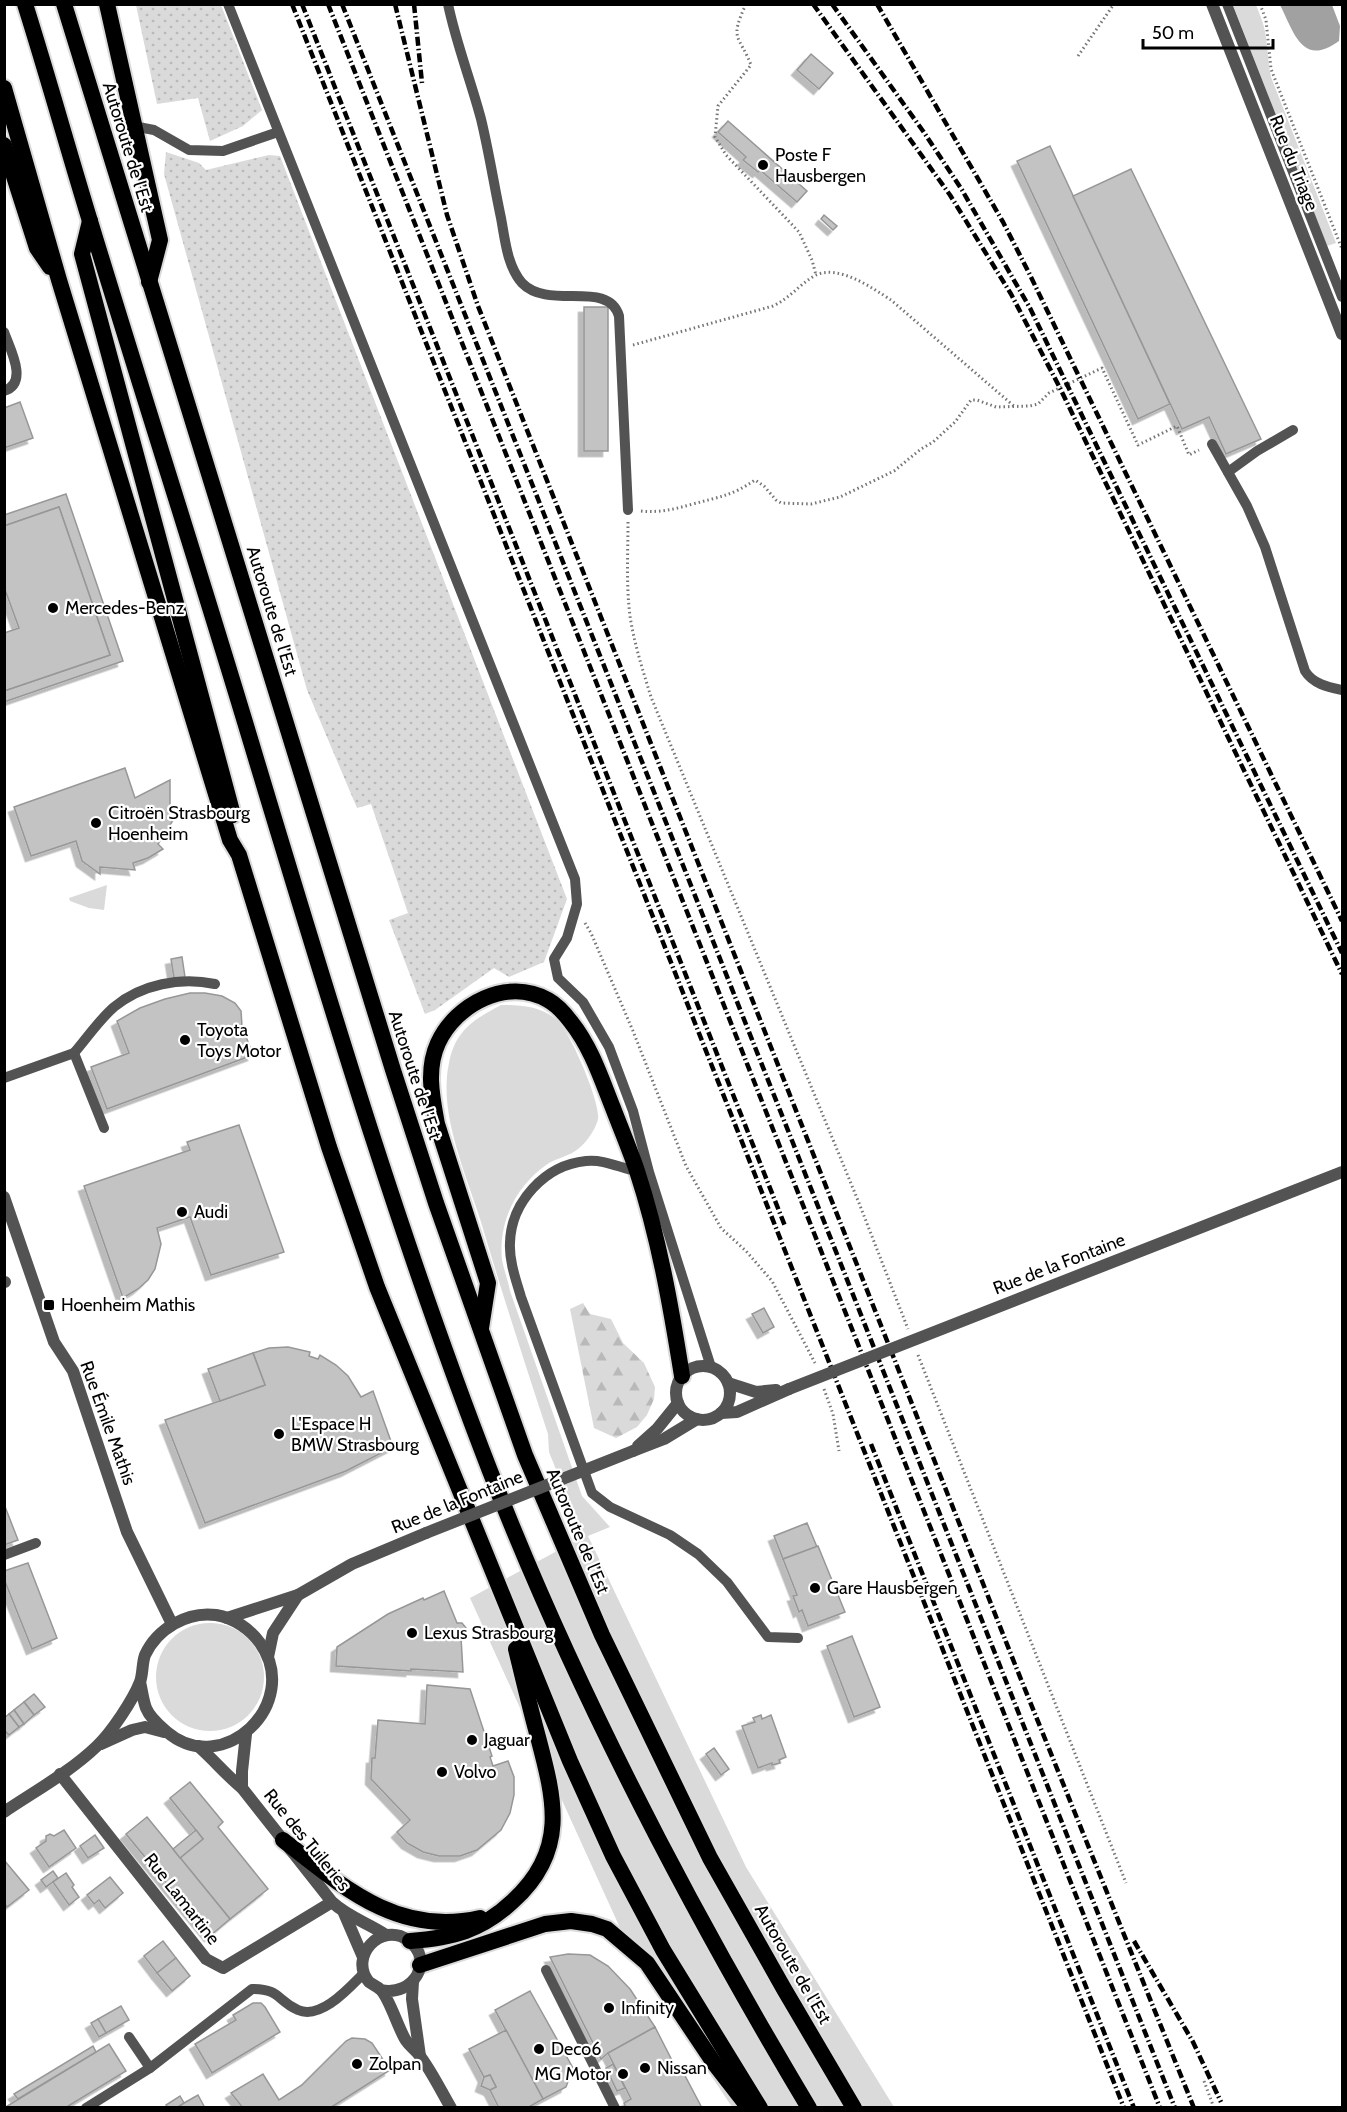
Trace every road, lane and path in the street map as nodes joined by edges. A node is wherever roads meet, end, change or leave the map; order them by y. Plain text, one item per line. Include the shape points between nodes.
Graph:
1 (26, 4) edge
2 (64, 4) edge
3 (107, 4) edge
4 (228, 4) edge
5 (448, 4) edge
6 (746, 4) edge
7 (1114, 4) edge
8 (1212, 4) edge
9 (1227, 4) edge
10 (1260, 4) edge
11 (1078, 56) dead end
12 (4, 88) edge
13 (133, 126) junction
14 (278, 132) junction
15 (4, 145) edge
16 (90, 221) junction
17 (1342, 249) edge
18 (816, 275) junction
19 (59, 280) junction
20 (149, 283) junction
21 (1342, 297) edge
22 (4, 332) edge
23 (1342, 334) edge
24 (621, 347) junction
25 (4, 391) edge
26 (1016, 408) junction
27 (1293, 430) dead end
28 (1212, 444) joint
29 (1228, 472) junction
30 (628, 510) junction
31 (1342, 690) edge
32 (239, 855) junction
33 (576, 909) junction
34 (215, 984) dead end
35 (74, 1053) junction
36 (4, 1078) edge
37 (104, 1128) dead end
38 (643, 1172) junction
39 (1342, 1172) edge
40 (4, 1197) edge
41 (481, 1332) junction
42 (909, 1332) dead end
43 (918, 1353) dead end
44 (815, 1363) dead end
45 (711, 1367) junction
46 (682, 1376) junction
47 (728, 1383) junction
48 (822, 1383) dead end
49 (789, 1389) junction
50 (678, 1403) junction
51 (721, 1413) junction
52 (697, 1419) junction
53 (633, 1451) junction
54 (839, 1451) dead end
55 (36, 1543) dead end
56 (4, 1555) edge
57 (501, 1590) junction
58 (298, 1595) junction
59 (226, 1618) junction
60 (172, 1624) junction
61 (798, 1638) dead end
62 (267, 1657) junction
63 (140, 1682) junction
64 (169, 1734) junction
65 (246, 1734) junction
66 (97, 1746) junction
67 (198, 1746) junction
68 (60, 1774) junction
69 (243, 1788) junction
70 (4, 1812) edge
71 (283, 1840) junction
72 (1126, 1883) dead end
73 (332, 1902) junction
74 (501, 1912) junction
75 (344, 1914) junction
76 (386, 1935) junction
77 (410, 1941) junction
78 (363, 1957) junction
79 (420, 1965) junction
80 (546, 1970) dead end
81 (364, 1973) junction
82 (413, 1982) junction
83 (381, 1990) junction
84 (129, 2037) dead end
85 (420, 2056) junction
86 (150, 2068) junction
87 (1204, 2081) dead end
88 (86, 2108) edge
89 (451, 2108) edge
90 (615, 2108) edge
91 (748, 2108) edge
92 (760, 2108) edge
93 (809, 2108) edge
94 (854, 2108) edge
95 (1214, 2108) edge

1 - 16 highway
2 - 20 highway, Autoroute de l’Est
3 - 13 highway
4 - 14 lane
5 - 24 lane via 481,121 508,253 516,274 530,290 540,294 608,300 620,316
6 - 18 path via 736,38 751,65 718,106 715,137 726,155 799,232
7 - 11 path
8 - 23 street, Rue du Triage
9 - 21 lane
10 - 17 path via 1266,20 1271,69
12 - 19 highway
13 - 14 lane via 154,130 189,150 223,151
13 - 20 highway via 159,240
14 - 33 lane via 575,879
15 - 19 highway via 37,248
16 - 32 highway via 82,254 208,719 239,838
16 - 93 highway via 352,1070 399,1216 490,1471 615,1753 748,2007
18 - 24 path via 773,306
18 - 26 path via 836,273 891,300
19 - 32 highway via 230,840
20 - 41 highway, Autoroute de l’Est via 393,1070
22 - 25 lane via 18,372 11,389
24 - 30 lane
26 - 28 path via 1038,404 1049,393 1102,368 1138,445 1177,426 1189,455
26 - 30 path via 971,400 948,429 906,462 881,478 825,501 780,503 755,480 707,502 670,510
27 - 29 lane
28 - 29 lane
29 - 31 lane via 1265,547 1305,671 1317,682
30 - 42 path via 630,615 651,697
32 - 57 highway via 355,1226
33 - 38 lane via 567,938 554,959 558,978 583,1002 609,1047 633,1111
33 - 44 path via 591,933 633,1031 686,1166 721,1228 772,1281
34 - 35 lane via 166,983 141,991 113,1008
35 - 36 lane
35 - 37 lane
38 - 41 highway via 593,1057 560,1009 528,994 499,993 472,1004 458,1015 437,1045 431,1085 437,1124 488,1283
38 - 45 lane
38 - 46 highway via 670,1297
38 - 61 lane via 605,1161 584,1161 546,1175 531,1189 511,1230 513,1271 521,1297 592,1492 610,1507 670,1535 698,1554 728,1582 768,1637
39 - 49 street, Rue de la Fontaine, bridge
40 - 60 street, Rue Émile Mathis via 54,1342 73,1371 127,1532
41 - 94 highway, Autoroute de l’Est via 554,1525 652,1742 710,1858
43 - 72 path
45 - 46 street via 695,1367
45 - 47 street, Rue de la Fontaine
46 - 50 street via 676,1389
47 - 49 street, Rue de la Fontaine via 756,1392
47 - 51 street via 729,1399
48 - 54 path via 833,1414
49 - 51 street, Rue de la Fontaine via 737,1412
50 - 52 street
50 - 53 street, Rue de la Fontaine
51 - 52 street, Rue de la Fontaine
52 - 53 street, Rue de la Fontaine via 664,1439
53 - 58 street, Rue de la Fontaine, bridge via 352,1564
55 - 56 lane
57 - 74 highway via 553,1798 552,1837 542,1866 526,1889
57 - 92 highway via 613,1856 663,1950
58 - 59 street, Rue de la Fontaine
58 - 62 street, Rue de la Fontaine via 273,1633
59 - 60 street, Rue de la Fontaine via 194,1616
59 - 62 street, Rue de la Fontaine via 254,1635
60 - 63 street, Rue de la Fontaine via 154,1640 145,1656
62 - 65 street, Rue de la Fontaine via 273,1674 271,1694 264,1714
63 - 64 street, Rue de la Fontaine via 146,1708
63 - 66 street, Rue de la Fontaine
64 - 66 street, Rue de la Fontaine via 145,1727
64 - 67 street, Rue de la Fontaine
65 - 67 street, Rue de la Fontaine via 223,1745
65 - 69 street, Rue des Tuileries
66 - 68 street, Rue de la Fontaine
67 - 69 street, Rue des Tuileries
68 - 70 street, Rue de la Fontaine
68 - 73 street, Rue Lamartine via 206,1959 223,1968
69 - 71 street, Rue des Tuileries
71 - 73 street, Rue des Tuileries
71 - 74 highway via 330,1877 393,1914 455,1923
73 - 75 street, Rue des Tuileries
74 - 77 highway via 459,1935
75 - 76 street, Rue des Tuileries
75 - 78 street, Rue des Tuileries
76 - 77 street, Rue des Tuileries
76 - 78 street via 371,1942
77 - 79 street
78 - 81 street, Rue des Tuileries
79 - 82 street
79 - 91 highway via 546,1924 571,1921 607,1929 647,1963
80 - 90 lane
81 - 83 street
81 - 86 lane via 330,2004 312,2012 298,2010 269,1989 252,1989
82 - 83 street via 397,1991
82 - 85 street
83 - 85 street via 406,2041
84 - 86 lane
85 - 89 street
86 - 88 lane
87 - 95 path

